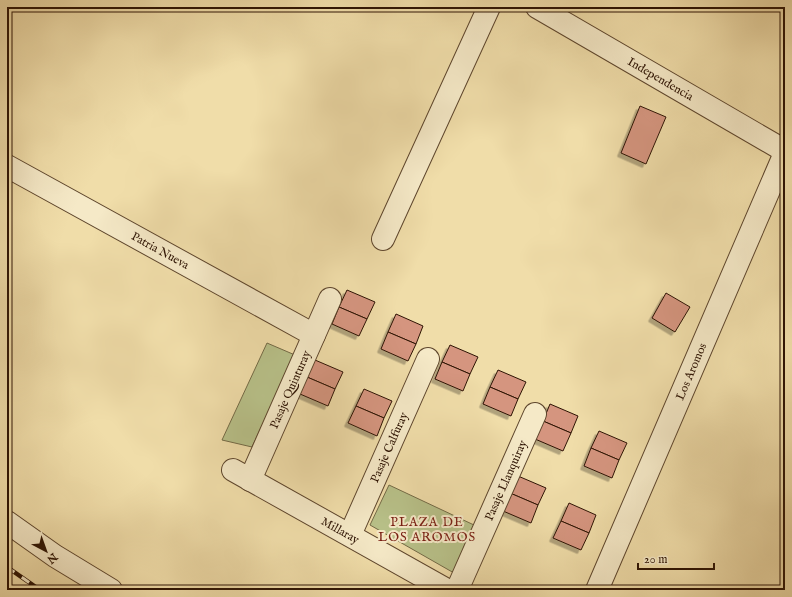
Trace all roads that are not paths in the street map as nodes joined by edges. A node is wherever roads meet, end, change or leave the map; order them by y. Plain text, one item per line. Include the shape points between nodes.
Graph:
1 (489, 7) edge
2 (537, 7) edge
3 (785, 152) edge
4 (7, 166) edge
5 (382, 239) dead end
6 (330, 299) dead end
7 (314, 335) junction
8 (428, 359) dead end
9 (535, 414) dead end
10 (242, 475) joint
11 (7, 522) edge
12 (350, 535) junction
13 (111, 590) edge
14 (448, 590) edge
15 (457, 590) edge
16 (597, 590) edge

1 - 5 street
2 - 3 street, Independencia
3 - 16 street, Los Aromos
4 - 7 street, Patria Nueva
6 - 7 street, Pasaje Quinturay
7 - 10 street, Pasaje Quinturay
8 - 12 street, Pasaje Calfuray
9 - 15 street, Pasaje Llanquiray
10 - 12 street, Millaray
11 - 13 street via 55,556
12 - 14 street, Millaray

